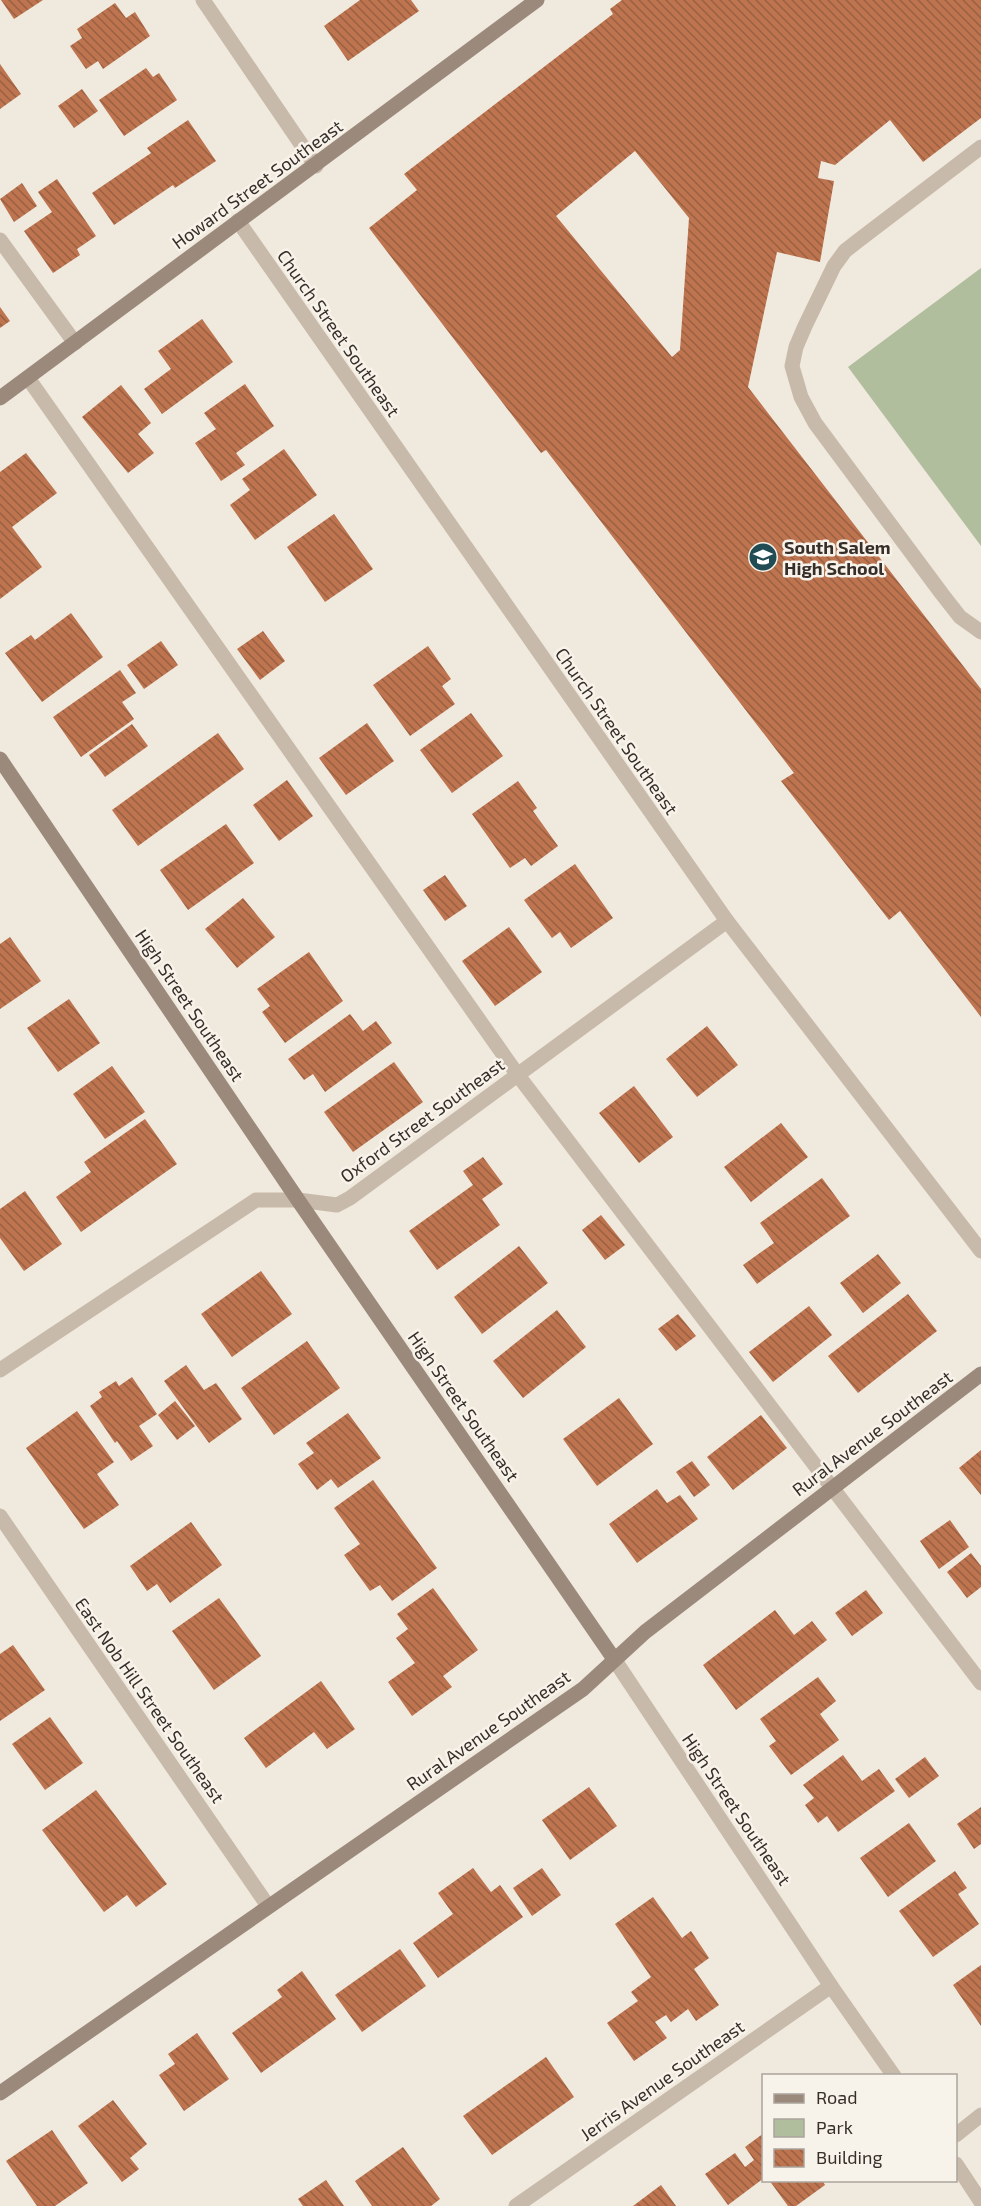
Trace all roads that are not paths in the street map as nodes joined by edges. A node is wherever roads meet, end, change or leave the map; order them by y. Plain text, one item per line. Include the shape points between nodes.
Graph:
1 (203, 0) edge
2 (537, 0) edge
3 (981, 147) edge
4 (316, 166) junction
5 (238, 221) junction
6 (0, 240) edge
7 (75, 343) junction
8 (28, 378) junction
9 (0, 398) edge
10 (981, 632) edge
11 (0, 759) edge
12 (727, 921) junction
13 (517, 1074) junction
14 (298, 1200) junction
15 (981, 1251) edge
16 (0, 1370) edge
17 (981, 1374) edge
18 (834, 1487) junction
19 (0, 1516) edge
20 (614, 1659) junction
21 (981, 1683) edge
22 (268, 1906) junction
23 (831, 1986) junction
24 (893, 2074) edge
25 (0, 2093) edge
26 (981, 2115) edge
27 (957, 2134) edge
28 (957, 2166) edge
29 (981, 2202) edge
30 (516, 2206) edge

1 - 4 street
2 - 4 street, Howard Street Southeast
3 - 10 street via 844,251 819,295 796,347 792,366 801,397 815,423 960,617
4 - 5 street, Howard Street Southeast
5 - 7 street, Howard Street Southeast
5 - 12 street, Church Street Southeast
6 - 7 street
7 - 8 street, Howard Street Southeast
8 - 9 street, Howard Street Southeast
8 - 13 street
11 - 14 street, High Street Southeast
12 - 13 street, Oxford Street Southeast
12 - 15 street, Church Street Southeast
13 - 14 street, Oxford Street Southeast via 337,1205
13 - 18 street
14 - 16 street, Oxford Street Southeast via 256,1200 244,1206
14 - 20 street, High Street Southeast
17 - 18 street, Rural Avenue Southeast
18 - 20 street, Rural Avenue Southeast
18 - 21 street
19 - 22 street, East Nob Hill Street Southeast
20 - 22 street, Rural Avenue Southeast via 583,1689
20 - 23 street, High Street Southeast
22 - 25 street, Rural Avenue Southeast
23 - 24 street, High Street Southeast
23 - 30 street, Jerris Avenue Southeast
26 - 27 street
28 - 29 street

